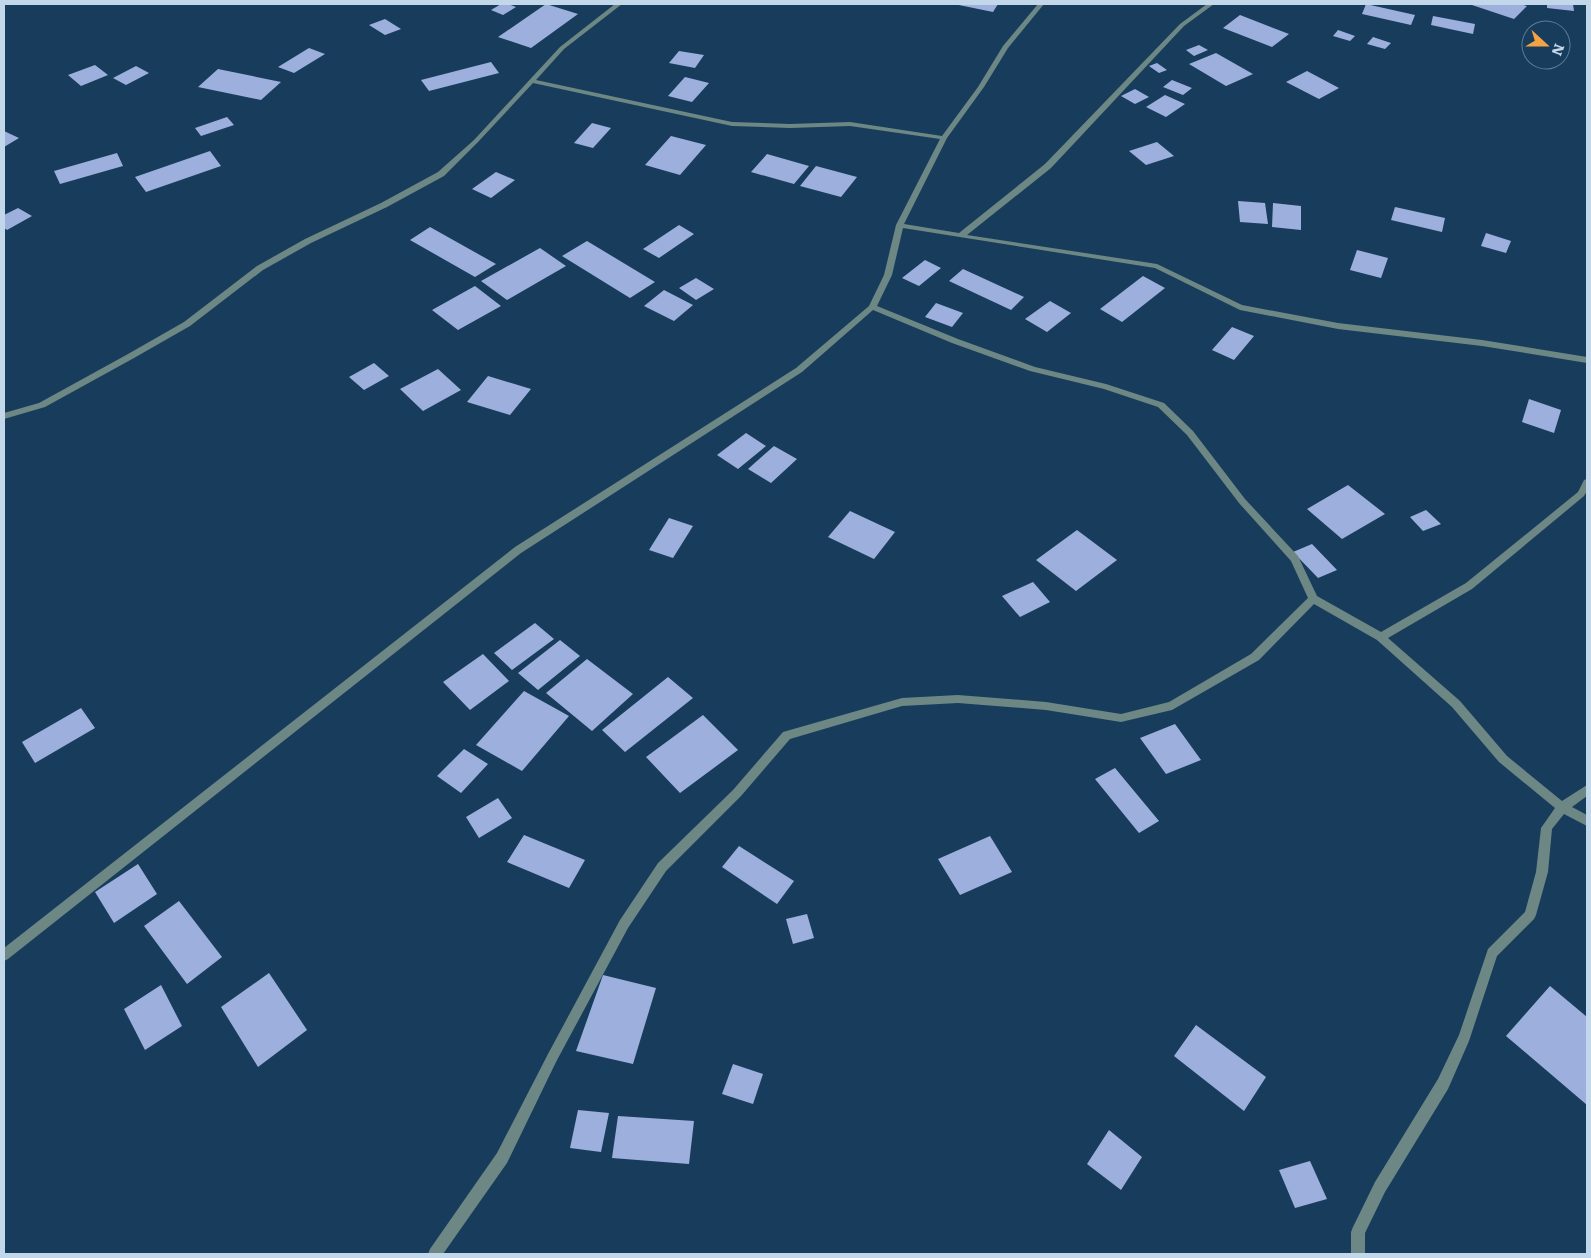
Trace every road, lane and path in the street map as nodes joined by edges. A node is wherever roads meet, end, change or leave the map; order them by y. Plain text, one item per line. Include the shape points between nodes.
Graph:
1 (619, 4) edge
2 (1041, 4) edge
3 (1211, 4) edge
4 (531, 82) junction
5 (944, 138) junction
6 (900, 225) junction
7 (961, 236) junction
8 (872, 307) junction
9 (1587, 360) edge
10 (4, 416) edge
11 (1587, 482) edge
12 (1313, 599) junction
13 (1380, 637) junction
14 (1587, 790) edge
15 (1562, 807) junction
16 (1587, 821) edge
17 (4, 955) edge
18 (435, 1254) edge
19 (1358, 1254) edge

1 - 4 street via 562,48
2 - 5 street via 1005,46 981,87
3 - 7 street via 1182,25 1048,166
4 - 5 street via 732,124 850,124
4 - 10 street via 441,174 260,268 187,324 132,356 42,405
5 - 6 street
6 - 7 street
6 - 8 street via 888,275
7 - 9 street via 1157,266 1240,307 1285,316
8 - 12 street via 1033,369 1162,405 1190,433 1242,502 1295,559
8 - 17 street via 799,370 518,550
11 - 13 street via 1581,494 1469,586
12 - 13 street
12 - 18 street via 1255,656 1172,706 1121,718 1046,706 958,699 902,702 788,735 737,793 662,867 624,924 502,1158
13 - 15 street via 1456,704 1503,760
14 - 15 street
15 - 16 street
15 - 19 street via 1547,828 1542,872 1530,915 1492,952 1465,1037 1443,1084 1380,1187 1358,1232

